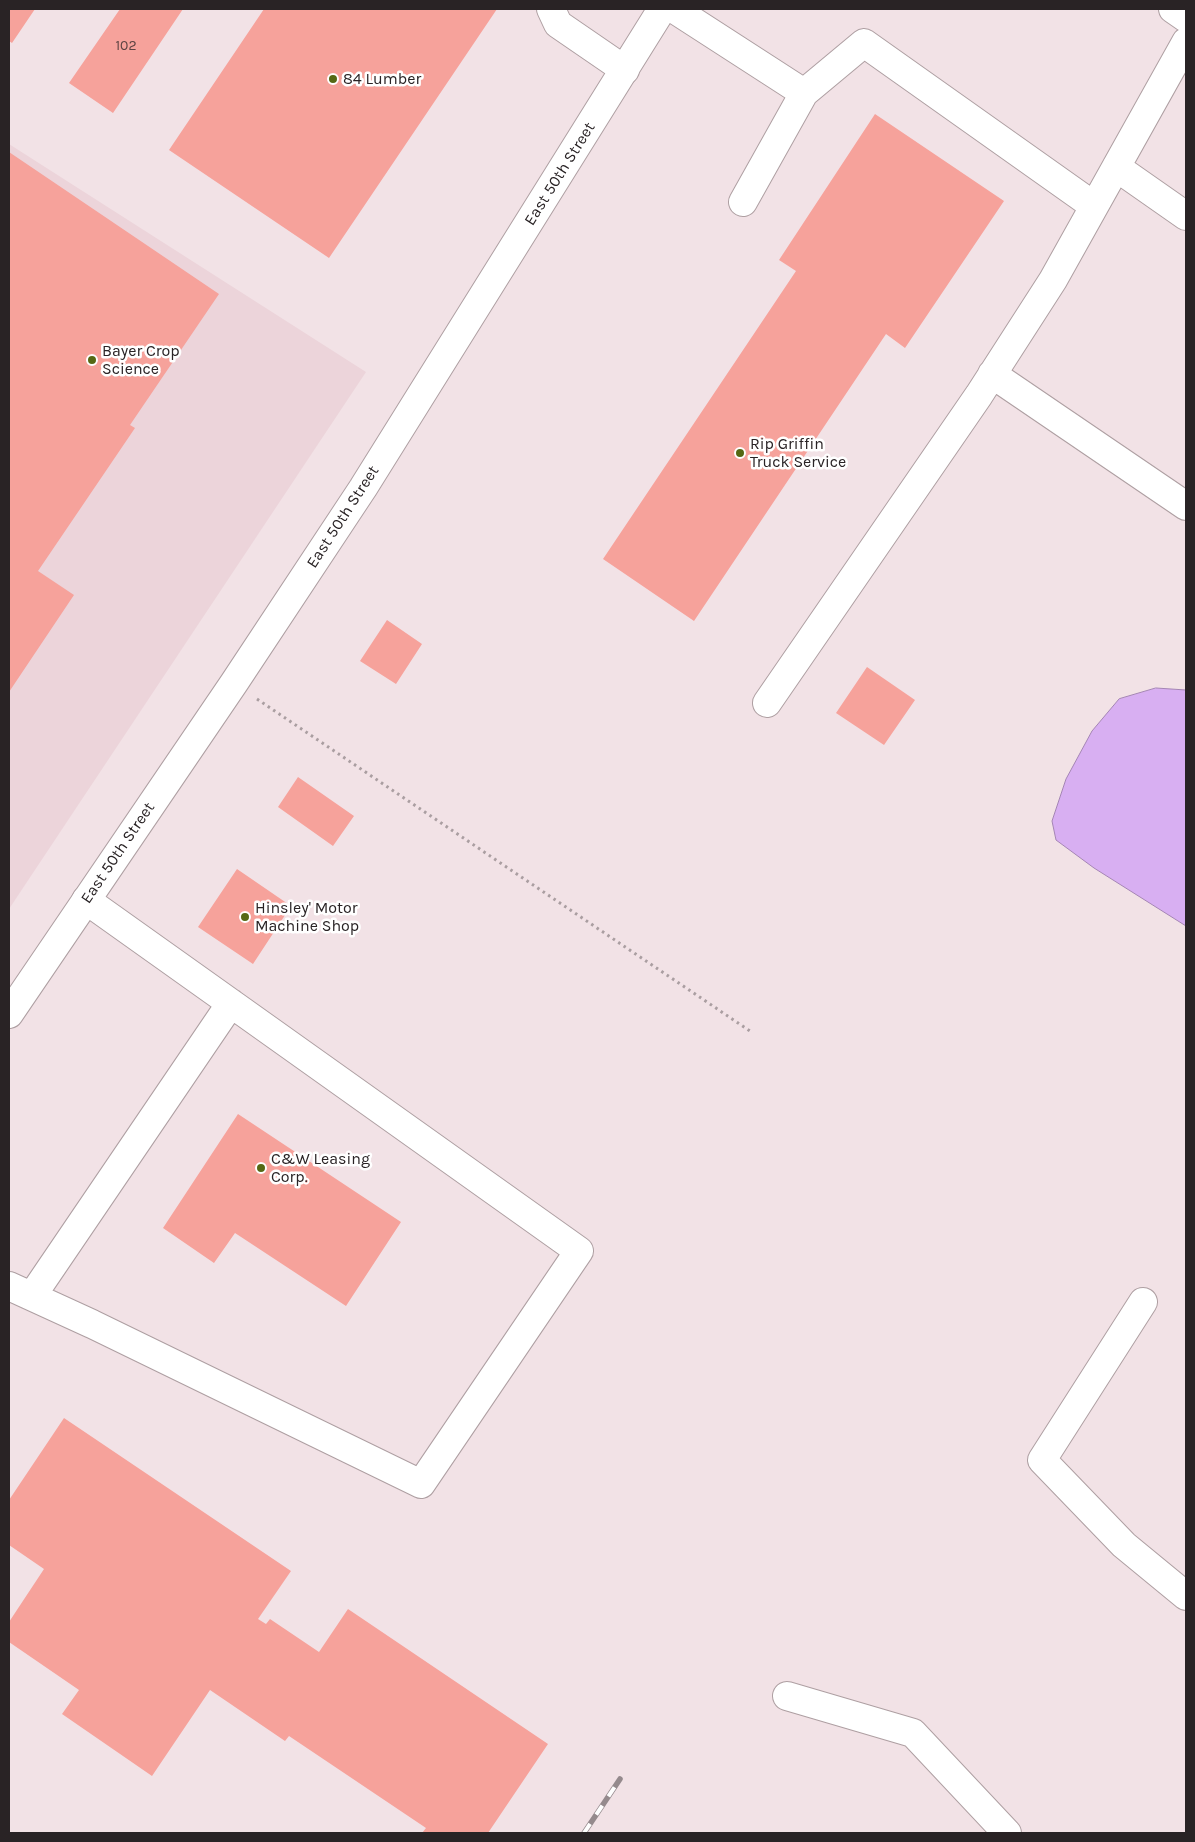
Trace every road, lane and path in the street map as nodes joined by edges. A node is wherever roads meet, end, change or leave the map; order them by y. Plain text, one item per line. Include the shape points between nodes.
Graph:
1 (550, 9) edge
2 (662, 9) edge
3 (674, 9) edge
4 (1173, 9) edge
5 (1186, 18) edge
6 (1186, 42) edge
7 (625, 70) junction
8 (804, 93) junction
9 (1116, 167) junction
10 (743, 202) dead end
11 (1094, 206) junction
12 (1186, 216) edge
13 (992, 374) junction
14 (1186, 506) edge
15 (234, 683) junction
16 (767, 703) dead end
17 (86, 900) junction
18 (231, 1003) junction
19 (9, 1014) edge
20 (750, 1031) dead end
21 (20, 1291) edge
22 (1143, 1302) dead end
23 (1186, 1596) edge
24 (787, 1696) dead end
25 (1007, 1833) edge

1 - 7 main road via 558,24
2 - 7 main road, East 50th Street
3 - 8 main road
4 - 5 main road
6 - 9 main road
7 - 15 main road, East 50th Street via 363,488
8 - 10 main road
8 - 11 main road via 864,43
9 - 11 main road
9 - 12 main road
11 - 13 main road via 1053,280
13 - 14 main road
13 - 16 main road
15 - 17 main road, East 50th Street
15 - 20 path
17 - 18 main road
17 - 19 main road, East 50th Street
18 - 21 main road
18 - 21 main road via 579,1251 421,1484
22 - 23 main road via 1042,1460 1124,1545
24 - 25 main road via 913,1733

